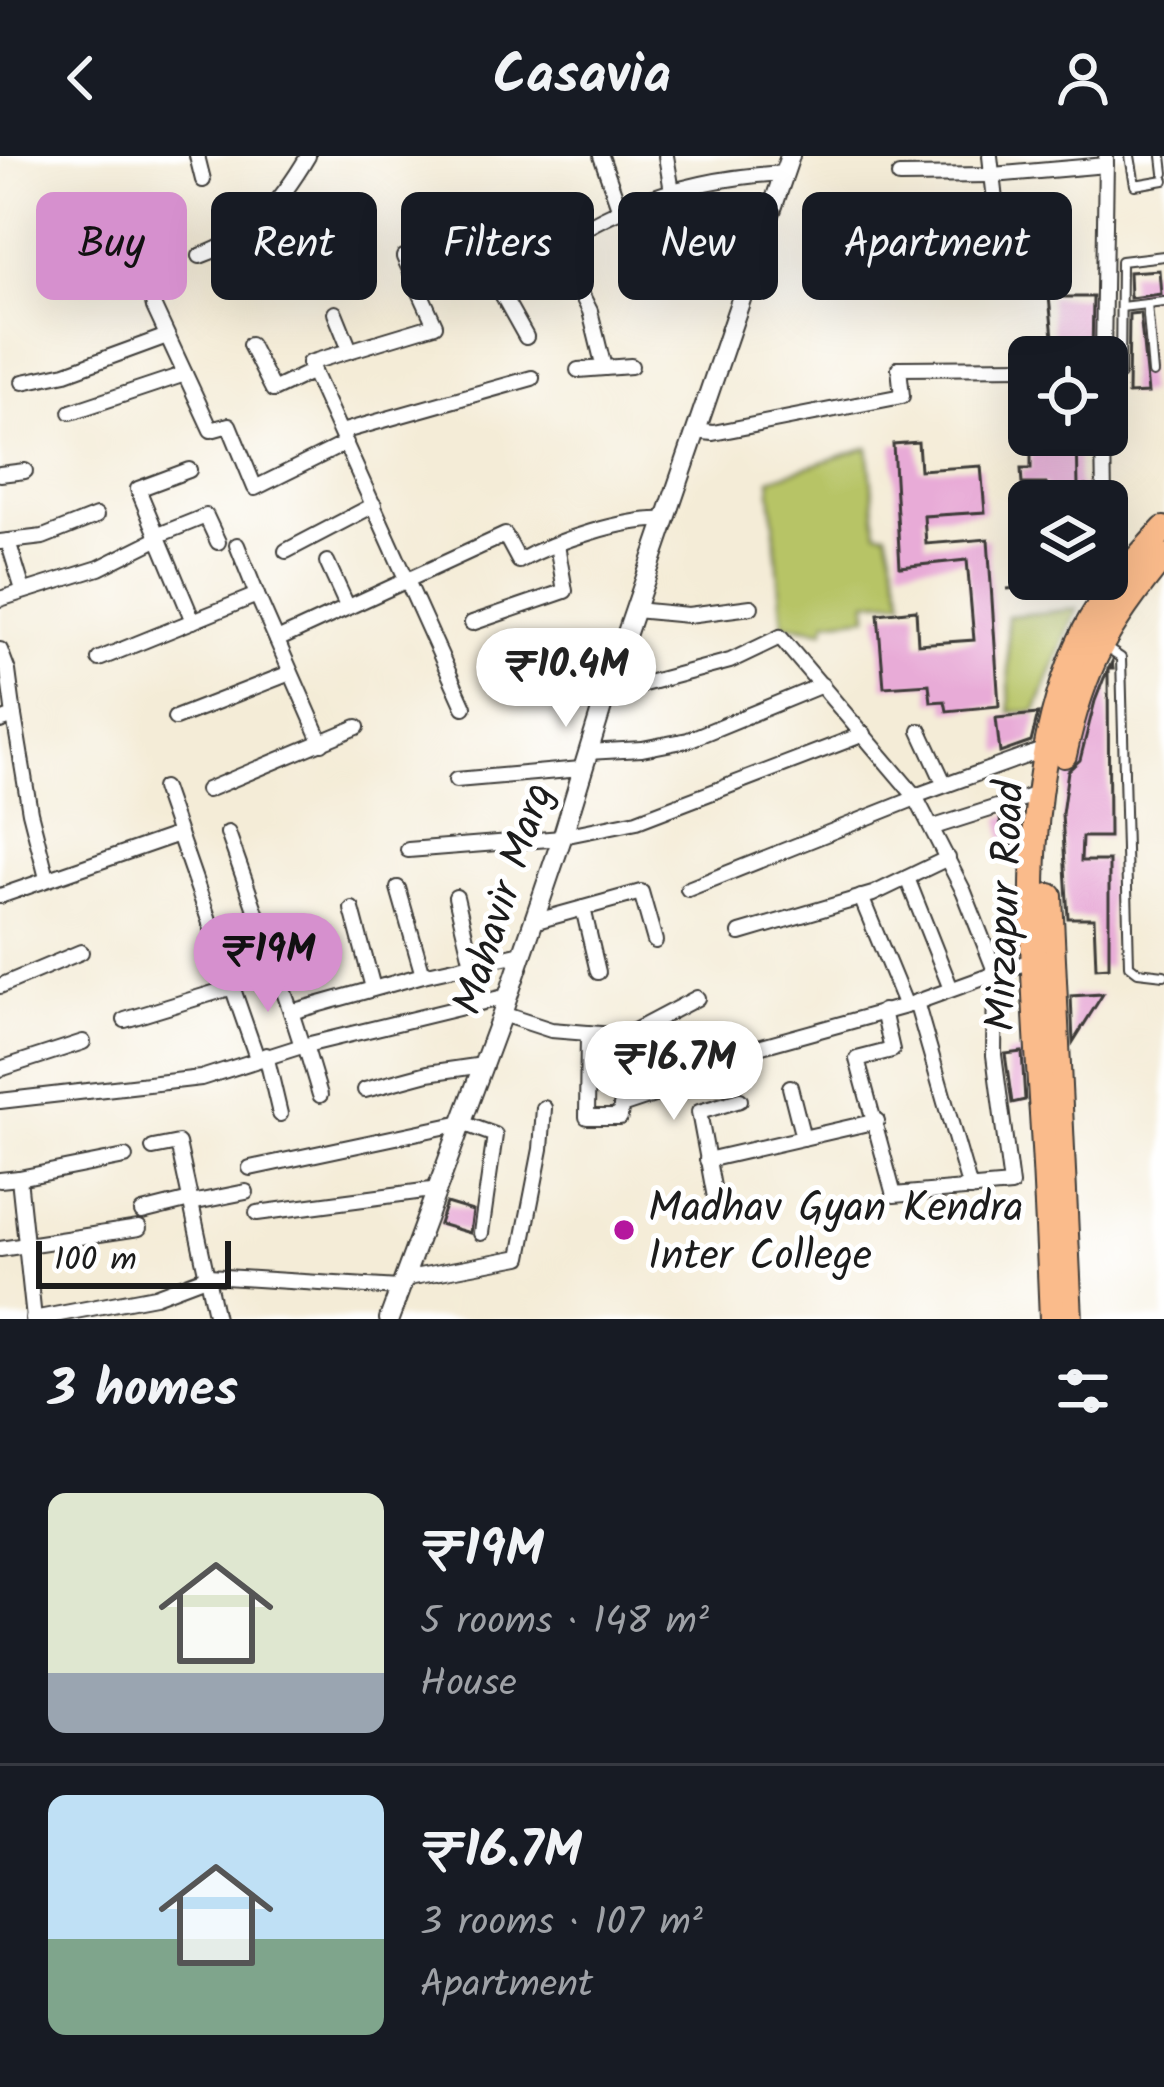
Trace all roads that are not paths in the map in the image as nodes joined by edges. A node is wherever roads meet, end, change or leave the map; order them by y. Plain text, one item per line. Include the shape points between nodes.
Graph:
1 (196, 156) edge
2 (308, 156) edge
3 (601, 156) edge
4 (666, 156) edge
5 (990, 156) edge
6 (1130, 156) edge
7 (1162, 156) edge
8 (1106, 161) edge
9 (788, 164) edge
10 (993, 175) junction
11 (899, 176) dead end
12 (1164, 177) edge
13 (203, 180) dead end
14 (672, 191) joint
15 (285, 192) edge
16 (995, 192) edge
17 (618, 204) edge
18 (211, 252) edge
19 (200, 256) dead end
20 (1164, 257) edge
21 (152, 300) edge
22 (424, 300) edge
23 (506, 300) edge
24 (584, 300) edge
25 (1164, 302) edge
26 (1147, 304) junction
27 (1121, 307) junction
28 (334, 314) dead end
29 (167, 336) junction
30 (1103, 336) edge
31 (1121, 336) edge
32 (526, 337) dead end
33 (250, 345) dead end
34 (350, 350) junction
35 (631, 366) dead end
36 (1008, 367) edge
37 (604, 368) junction
38 (313, 370) junction
39 (578, 370) dead end
40 (1153, 373) dead end
41 (185, 374) junction
42 (532, 378) dead end
43 (23, 382) dead end
44 (71, 412) dead end
45 (695, 431) junction
46 (343, 437) junction
47 (189, 470) dead end
48 (25, 471) dead end
49 (0, 474) edge
50 (374, 505) junction
51 (96, 516) dead end
52 (666, 520) junction
53 (1164, 529) edge
54 (156, 537) junction
55 (4, 542) edge
56 (218, 542) dead end
57 (237, 545) dead end
58 (557, 545) junction
59 (286, 550) dead end
60 (1164, 556) edge
61 (327, 562) dead end
62 (1128, 563) edge
63 (408, 577) junction
64 (23, 590) junction
65 (257, 595) junction
66 (0, 599) edge
67 (1097, 600) edge
68 (347, 606) junction
69 (751, 607) dead end
70 (635, 610) junction
71 (193, 621) junction
72 (472, 623) dead end
73 (277, 640) junction
74 (624, 643) junction
75 (1099, 645) junction
76 (0, 650) edge
77 (99, 659) dead end
78 (513, 672) dead end
79 (290, 673) junction
80 (822, 685) junction
81 (606, 694) junction
82 (464, 707) dead end
83 (7, 718) edge
84 (175, 718) dead end
85 (357, 727) dead end
86 (920, 731) dead end
87 (864, 734) junction
88 (322, 743) junction
89 (1058, 744) junction
90 (584, 760) junction
91 (456, 780) dead end
92 (946, 785) junction
93 (163, 788) dead end
94 (207, 790) dead end
95 (1040, 793) junction
96 (916, 797) junction
97 (934, 827) junction
98 (228, 833) dead end
99 (179, 834) junction
100 (562, 837) junction
101 (408, 850) dead end
102 (948, 858) junction
103 (46, 878) junction
104 (907, 878) junction
105 (398, 888) dead end
106 (688, 889) dead end
107 (0, 896) edge
108 (456, 897) dead end
109 (861, 897) junction
110 (583, 908) junction
111 (352, 909) dead end
112 (533, 922) junction
113 (740, 933) dead end
114 (655, 941) dead end
115 (82, 952) dead end
116 (522, 953) junction
117 (1033, 960) junction
118 (472, 964) junction
119 (995, 971) junction
120 (598, 972) dead end
121 (423, 975) junction
122 (1164, 975) edge
123 (0, 986) edge
124 (233, 987) junction
125 (373, 988) junction
126 (951, 989) junction
127 (697, 998) dead end
128 (911, 1004) junction
129 (505, 1005) junction
130 (883, 1011) junction
131 (291, 1012) junction
132 (125, 1020) dead end
133 (588, 1033) junction
134 (83, 1042) dead end
135 (303, 1045) junction
136 (261, 1057) junction
137 (483, 1065) junction
138 (0, 1070) edge
139 (790, 1087) dead end
140 (365, 1090) dead end
141 (320, 1095) dead end
142 (1, 1096) edge
143 (740, 1100) dead end
144 (544, 1108) dead end
145 (280, 1114) dead end
146 (877, 1121) junction
147 (462, 1123) junction
148 (803, 1138) junction
149 (153, 1148) dead end
150 (125, 1157) dead end
151 (707, 1160) junction
152 (250, 1168) dead end
153 (19, 1178) junction
154 (0, 1180) edge
155 (439, 1189) junction
156 (970, 1189) junction
157 (246, 1192) dead end
158 (191, 1202) junction
159 (716, 1204) dead end
160 (257, 1213) dead end
161 (481, 1233) dead end
162 (28, 1245) junction
163 (0, 1249) edge
164 (208, 1276) junction
165 (401, 1284) junction
166 (33, 1319) edge
167 (216, 1319) edge
168 (389, 1319) edge
169 (1052, 1319) edge
170 (1070, 1319) edge

1 - 13 street
2 - 15 street
3 - 17 street
4 - 14 street
5 - 10 street
6 - 12 lane via 1135,185
7 - 12 lane
8 - 10 street
8 - 30 street
9 - 14 street
9 - 45 street, Mahavir Marg
10 - 11 street
10 - 16 street
18 - 19 street
20 - 27 lane via 1121,261
21 - 29 street
22 - 34 street via 435,325
23 - 32 street
24 - 37 street
25 - 26 lane
26 - 27 lane
26 - 40 lane
27 - 31 lane
28 - 34 street
29 - 41 street
29 - 43 street
33 - 38 street via 273,390
34 - 38 street via 309,363
35 - 37 street
36 - 45 street via 899,368 902,395
37 - 39 street
38 - 46 street
41 - 44 street
41 - 46 street via 211,430 229,425 255,488
42 - 46 street
45 - 52 street, Mahavir Marg
46 - 50 street
47 - 54 street via 138,489
48 - 49 street
50 - 59 street
50 - 63 street
51 - 55 street
52 - 58 street
52 - 70 street, Mahavir Marg
53 - 62 highway, Mirzapur Road
54 - 56 street via 206,515
54 - 64 street via 99,568
54 - 71 street
55 - 64 street
57 - 65 street
58 - 63 street via 519,561 505,535
58 - 72 street via 565,592
60 - 75 highway, Mirzapur Road
61 - 68 street
63 - 68 street
63 - 82 street
64 - 66 street
65 - 71 street
65 - 73 street
67 - 89 highway, Mirzapur Road via 1062,687
68 - 73 street
69 - 70 street via 688,615
70 - 74 street, Mahavir Marg
71 - 77 street
73 - 79 street
74 - 78 street via 555,650 556,658
74 - 81 street, Mahavir Marg
75 - 89 highway, Mirzapur Road
75 - 122 lane via 1121,658 1129,965
76 - 83 street
79 - 84 street
79 - 88 street
80 - 81 street via 780,637 730,661
80 - 87 street
80 - 90 street via 688,740
81 - 90 street, Mahavir Marg
83 - 103 street
85 - 88 street
86 - 92 street
87 - 96 street
87 - 100 street via 637,821
88 - 94 street
89 - 92 street
89 - 95 highway, Mirzapur Road
89 - 170 highway, Mirzapur Road via 1049,907
90 - 91 street
90 - 100 street, Mahavir Marg
92 - 96 street
93 - 99 street
95 - 97 street
95 - 117 highway, Mirzapur Road
96 - 97 street
96 - 106 street
97 - 102 street
98 - 131 street
99 - 103 street
99 - 124 street
100 - 101 street
100 - 112 street, Mahavir Marg
102 - 104 street
102 - 119 street
103 - 107 street
104 - 109 street
104 - 126 street
105 - 121 street
108 - 118 street
109 - 113 street
109 - 128 street
110 - 112 street
110 - 114 street via 640,892
110 - 120 street
111 - 125 street
112 - 116 street, Mahavir Marg
115 - 123 street
116 - 118 street
116 - 129 street, Mahavir Marg
117 - 119 street
117 - 169 highway, Mirzapur Road
118 - 121 street
119 - 126 street
119 - 156 street via 998,1106 1011,1185
121 - 125 street
124 - 132 street
124 - 136 street
125 - 131 street
126 - 128 street
127 - 133 street via 625,1036
128 - 130 street
128 - 156 street
129 - 133 street via 551,1030
129 - 135 street
129 - 137 street, Mahavir Marg
130 - 133 street via 751,1049 621,1106 620,1117 587,1117
130 - 146 street via 892,1049 856,1059
131 - 135 street
134 - 138 street
135 - 136 street
135 - 141 street
136 - 142 street via 201,1078
136 - 145 street
137 - 140 street
137 - 147 street, Mahavir Marg
139 - 148 street
143 - 151 street via 699,1112
144 - 165 street via 520,1257
146 - 148 street
146 - 156 street via 895,1195
147 - 152 street
147 - 155 street, Mahavir Marg
147 - 161 street via 495,1135
148 - 151 street
149 - 158 street via 178,1143
150 - 153 street
151 - 159 street
153 - 154 street
153 - 162 street
155 - 160 street
155 - 165 street, Mahavir Marg
157 - 158 street
158 - 162 street
158 - 164 street
162 - 163 street
162 - 166 street
164 - 165 street
164 - 166 street via 154,1296
164 - 167 street
165 - 168 street, Mahavir Marg

